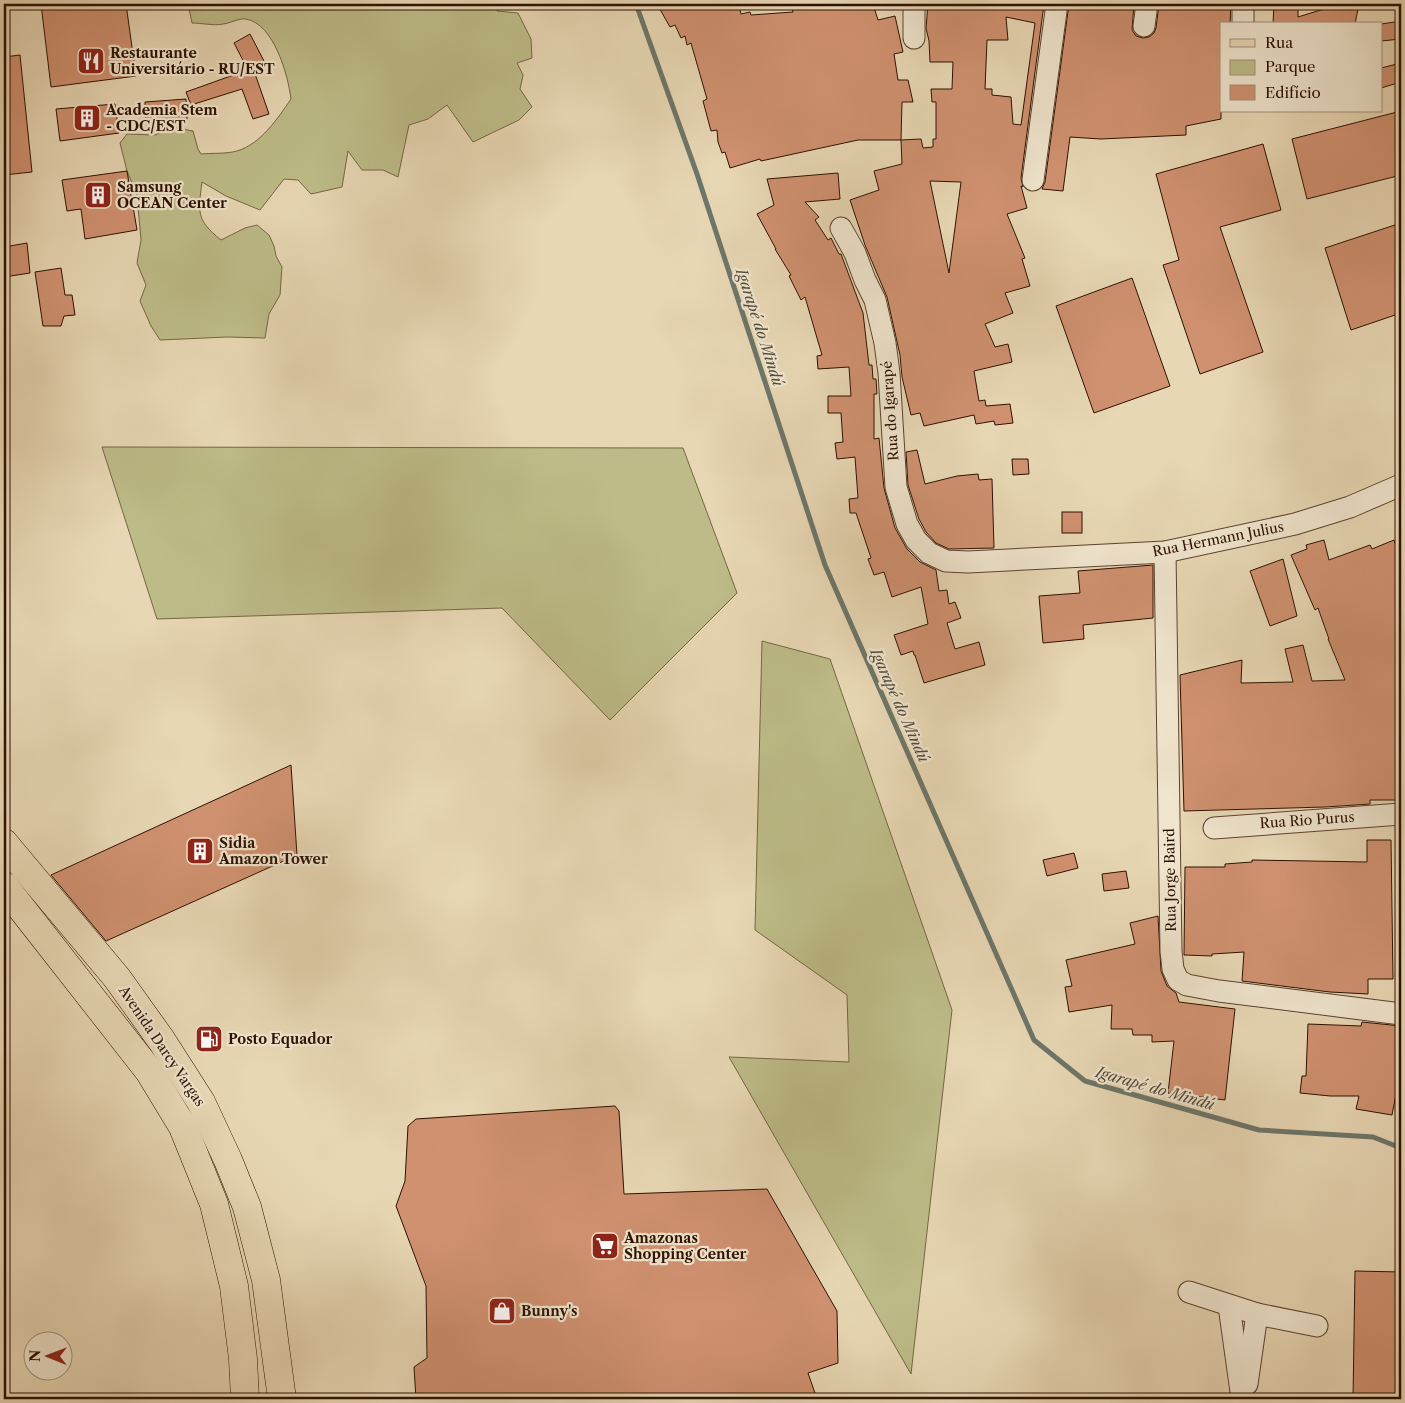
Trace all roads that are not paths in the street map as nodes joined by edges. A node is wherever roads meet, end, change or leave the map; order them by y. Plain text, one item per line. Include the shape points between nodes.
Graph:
1 (914, 4) edge
2 (1057, 4) edge
3 (1147, 4) edge
4 (1243, 4) edge
5 (1243, 22) edge
6 (1144, 26) dead end
7 (914, 38) dead end
8 (1033, 180) dead end
9 (842, 228) dead end
10 (1401, 485) edge
11 (1165, 552) junction
12 (968, 562) joint
13 (1401, 814) edge
14 (1214, 828) dead end
15 (4, 842) edge
16 (4, 886) edge
17 (1401, 1014) edge
18 (1189, 1292) dead end
19 (1229, 1306) junction
20 (1257, 1314) junction
21 (1317, 1326) dead end
22 (245, 1399) edge
23 (282, 1399) edge
24 (1243, 1399) edge

1 - 7 street
2 - 8 street
3 - 6 street
4 - 5 street
9 - 12 street, Rua do Igarapé via 875,300 885,344 896,487 907,524 929,553 946,561
10 - 11 street, Rua Hermann Julius via 1350,507 1295,524
11 - 12 street, Rua Hermann Julius
11 - 17 street, Rua Jorge Baird via 1171,951 1178,980 1187,986 1219,991
13 - 14 street, Rua Rio Purus
15 - 23 main road, Avenida Darcy Vargas via 117,978 201,1102 247,1207 266,1280
16 - 22 main road, Avenida Darcy Vargas via 149,1071 183,1127 214,1204 234,1286
18 - 19 street
19 - 20 street
19 - 24 street
20 - 21 street
20 - 24 street

